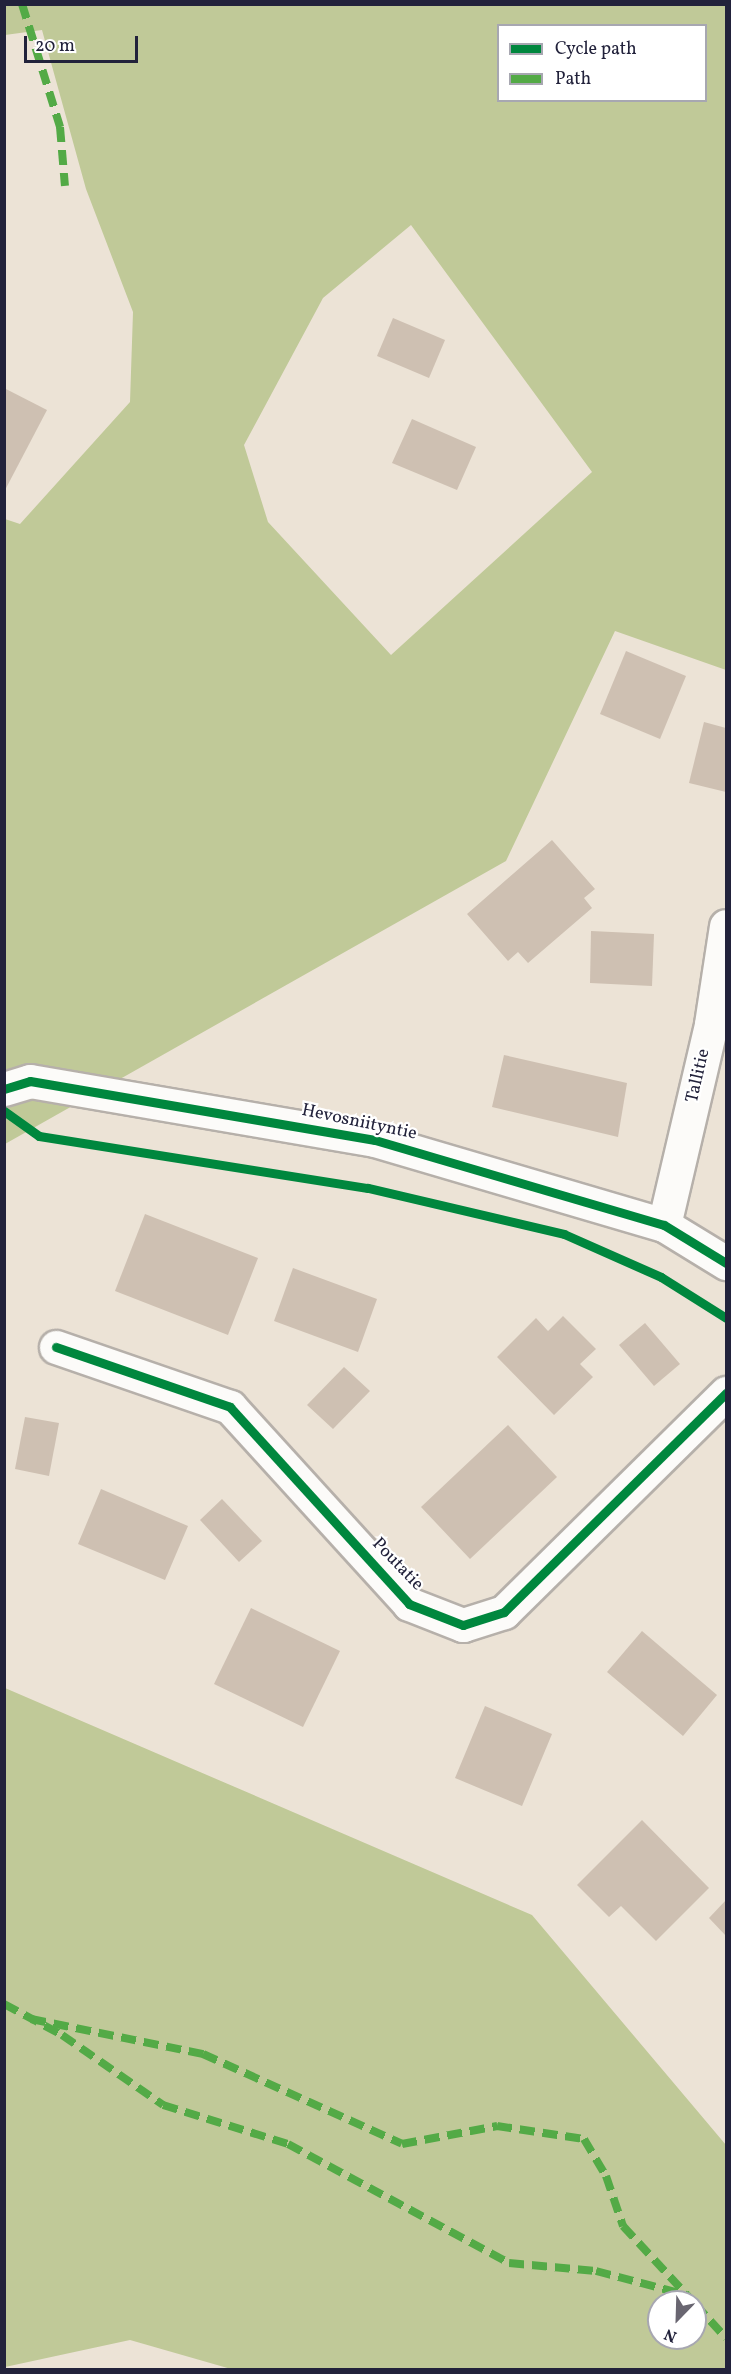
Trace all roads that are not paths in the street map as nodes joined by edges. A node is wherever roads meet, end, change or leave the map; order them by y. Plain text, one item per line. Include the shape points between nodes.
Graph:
1 (726, 926) edge
2 (4, 1089) edge
3 (664, 1225) junction
4 (726, 1263) edge
5 (56, 1347) dead end
6 (726, 1393) edge

1 - 3 street, Tallitie via 711,1024
2 - 3 street, Hevosniityntie via 30,1081 375,1140
3 - 4 street, Hevosniityntie
5 - 6 street, Poutatie via 230,1407 409,1604 463,1625 504,1612

